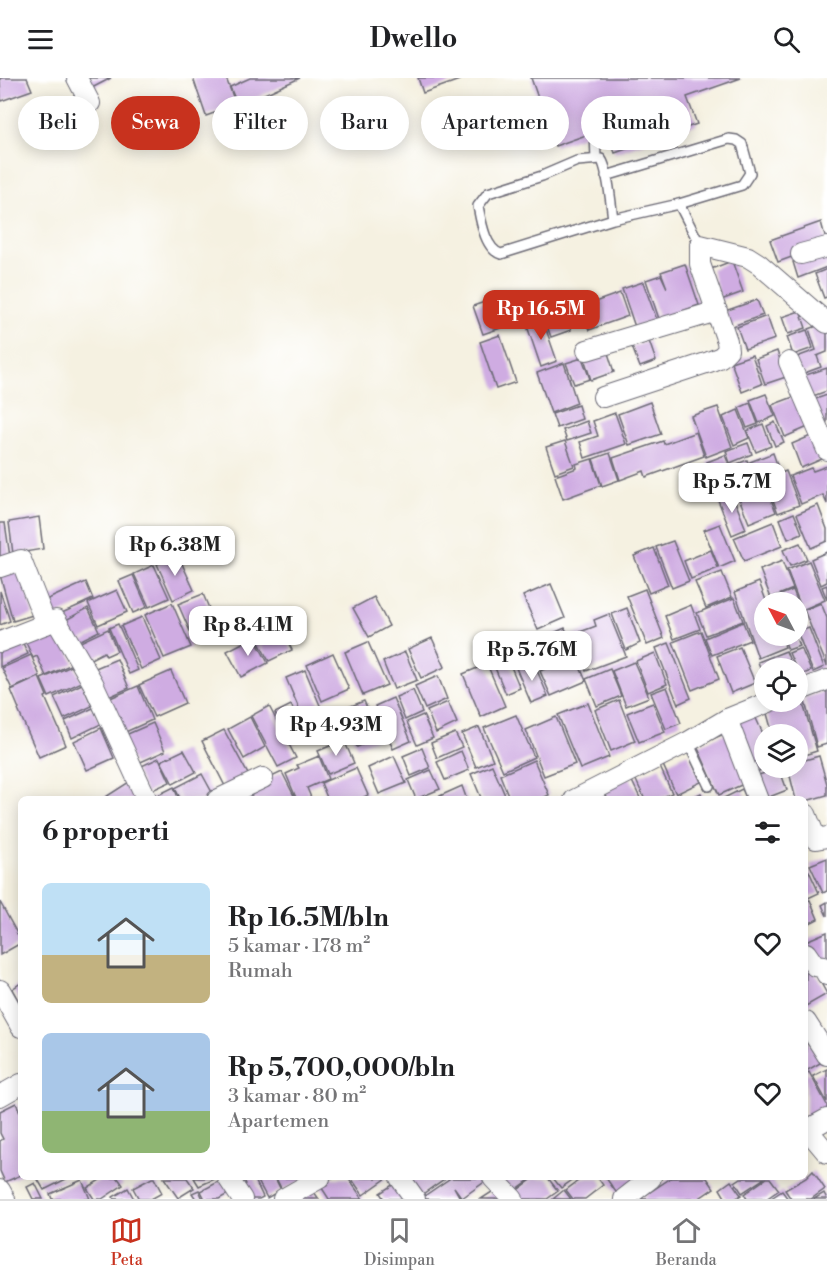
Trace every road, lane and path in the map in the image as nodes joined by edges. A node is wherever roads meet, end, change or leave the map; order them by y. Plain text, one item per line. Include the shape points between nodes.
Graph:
1 (76, 78) edge
2 (86, 96) edge
3 (596, 150) edge
4 (596, 159) junction
5 (606, 176) junction
6 (679, 204) junction
7 (613, 219) junction
8 (700, 245) junction
9 (827, 247) edge
10 (801, 254) dead end
11 (717, 311) junction
12 (827, 323) edge
13 (587, 350) dead end
14 (789, 362) dead end
15 (603, 398) dead end
16 (827, 450) edge
17 (0, 567) edge
18 (46, 624) junction
19 (0, 642) edge
20 (827, 680) edge
21 (808, 687) edge
22 (754, 708) edge
23 (727, 719) junction
24 (688, 742) junction
25 (262, 778) dead end
26 (709, 786) dead end
27 (145, 796) edge
28 (225, 796) edge
29 (582, 796) edge
30 (756, 796) edge
31 (808, 819) edge
32 (827, 837) edge
33 (808, 955) edge
34 (827, 975) edge
35 (0, 990) edge
36 (18, 1022) edge
37 (808, 1025) edge
38 (827, 1055) edge
39 (18, 1086) edge
40 (0, 1096) edge
41 (827, 1119) edge
42 (808, 1128) edge
43 (808, 1131) edge
44 (827, 1153) edge
45 (229, 1180) edge
46 (316, 1180) edge
47 (401, 1180) edge
48 (495, 1180) edge
49 (648, 1180) edge
50 (0, 1190) edge
51 (5, 1199) edge
52 (242, 1199) edge
53 (283, 1199) edge
54 (415, 1199) edge
55 (513, 1199) edge
56 (624, 1199) edge

1 - 2 street
3 - 4 lane
4 - 5 lane via 603,162
4 - 7 lane via 488,193 478,208 490,245 501,254
5 - 6 lane via 729,139 742,144 750,173 746,182
5 - 7 lane
6 - 7 lane
6 - 8 lane
8 - 11 street via 700,264
8 - 12 street via 748,257
9 - 10 street
11 - 13 street
11 - 15 street via 728,341 728,350 721,357
14 - 16 street
17 - 18 street via 21,560
18 - 19 street
18 - 27 street via 56,620 93,683
20 - 21 street
22 - 23 street
23 - 24 street
23 - 30 street
24 - 26 lane
24 - 29 street
25 - 28 street
31 - 32 street via 816,839
33 - 34 street
35 - 36 street
37 - 38 street
39 - 40 street
41 - 42 street
43 - 44 street
45 - 52 street
46 - 53 street
47 - 54 street
48 - 55 street
49 - 56 street
50 - 51 street

